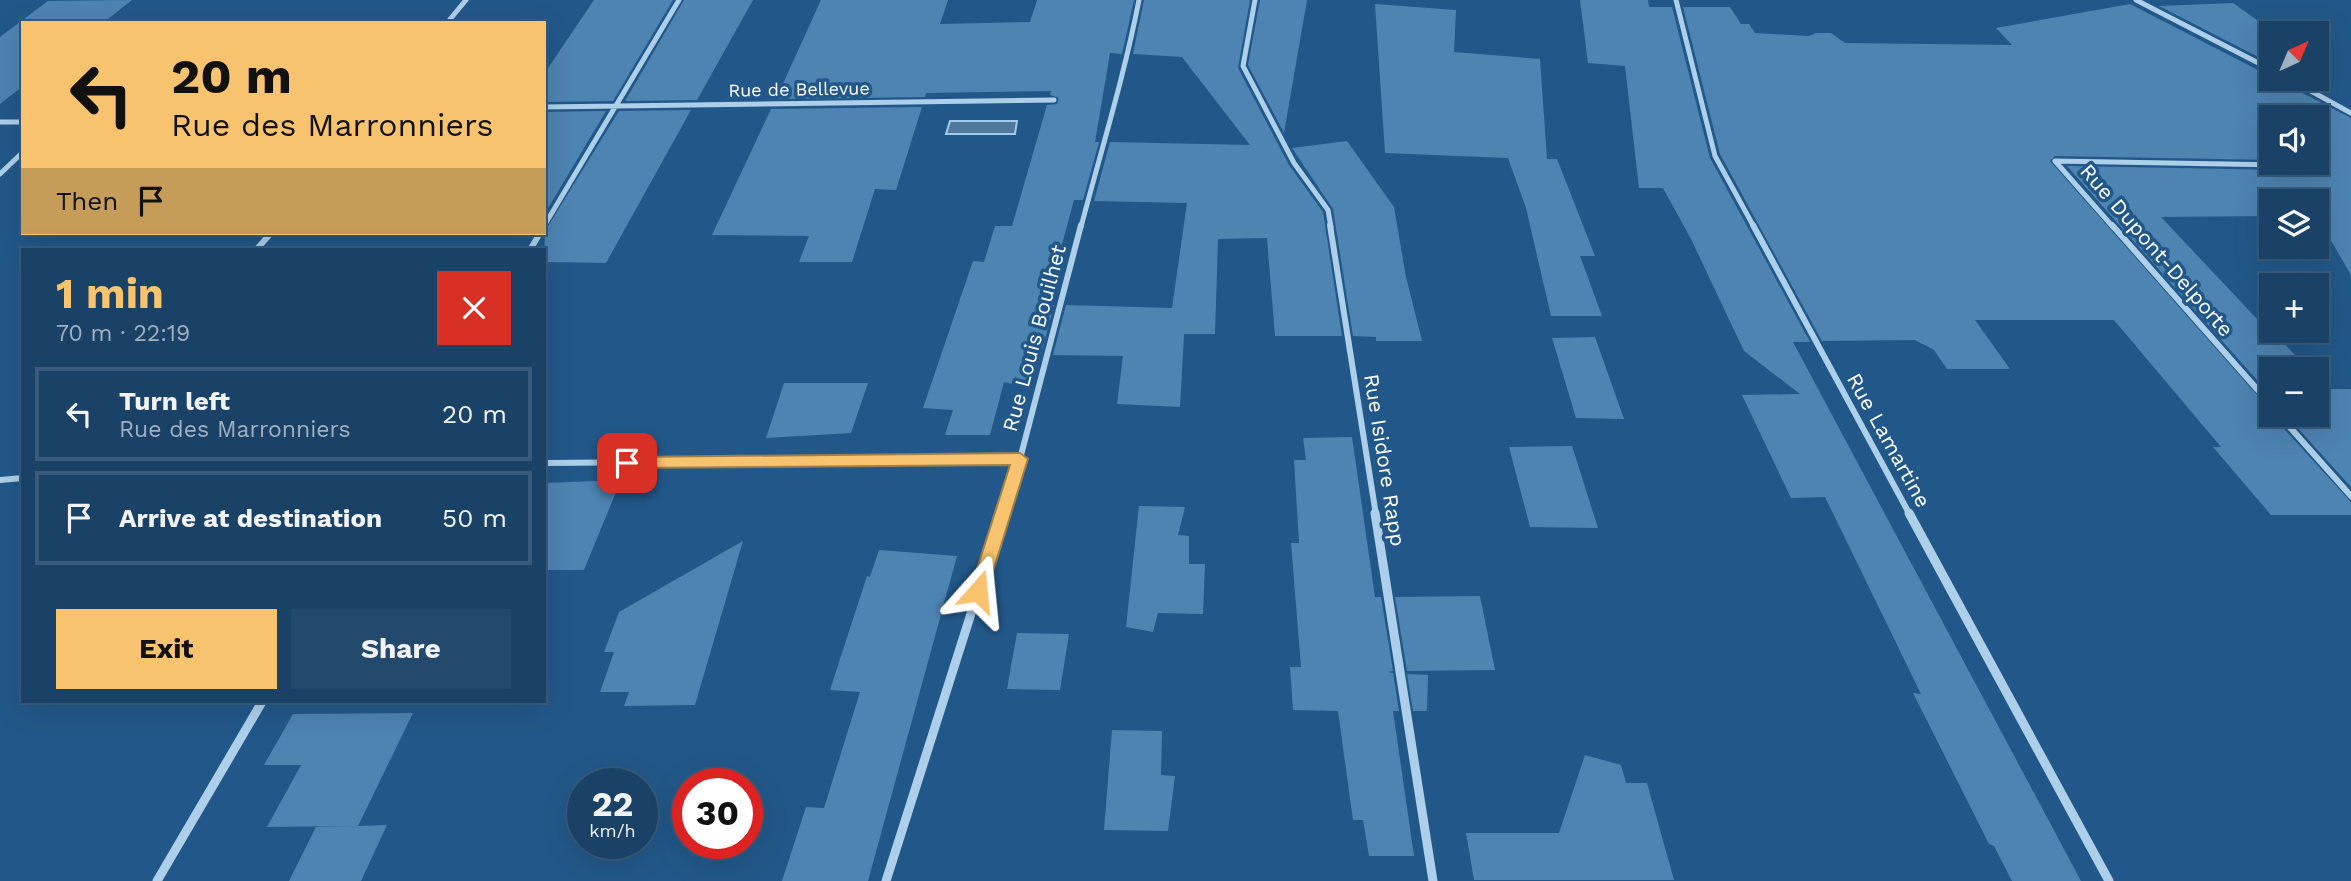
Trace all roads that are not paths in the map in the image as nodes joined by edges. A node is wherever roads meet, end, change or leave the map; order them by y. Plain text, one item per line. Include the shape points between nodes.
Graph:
1 (466, 0) edge
2 (679, 0) edge
3 (1139, 0) edge
4 (1255, 0) edge
5 (1676, 0) edge
6 (2136, 0) edge
7 (449, 21) edge
8 (2259, 63) edge
9 (2311, 91) edge
10 (1055, 100) dead end
11 (616, 105) junction
12 (546, 107) edge
13 (2351, 113) edge
14 (21, 121) edge
15 (0, 122) edge
16 (21, 154) edge
17 (2259, 165) edge
18 (0, 174) edge
19 (546, 223) edge
20 (2259, 391) edge
21 (2290, 427) edge
22 (1020, 459) junction
23 (546, 463) edge
24 (21, 478) edge
25 (0, 480) edge
26 (2351, 496) edge
27 (261, 703) edge
28 (157, 881) edge
29 (886, 881) edge
30 (1433, 881) edge
31 (2109, 881) edge

1 - 7 street
2 - 11 street
3 - 22 street, Rue Louis Bouilhet via 1126,65
4 - 30 street, Rue Isidore Rapp via 1243,66 1294,163 1328,210
5 - 31 street, Rue Lamartine via 1714,156
6 - 8 street
9 - 13 street
10 - 11 street, Rue de Bellevue
11 - 12 street, Rue de Bellevue
11 - 19 street
14 - 15 street
16 - 18 street
17 - 20 street, Rue Dupont-Delporte via 2055,161
21 - 26 street
22 - 23 street
22 - 29 street, Rue Louis Bouilhet
24 - 25 street
27 - 28 street

